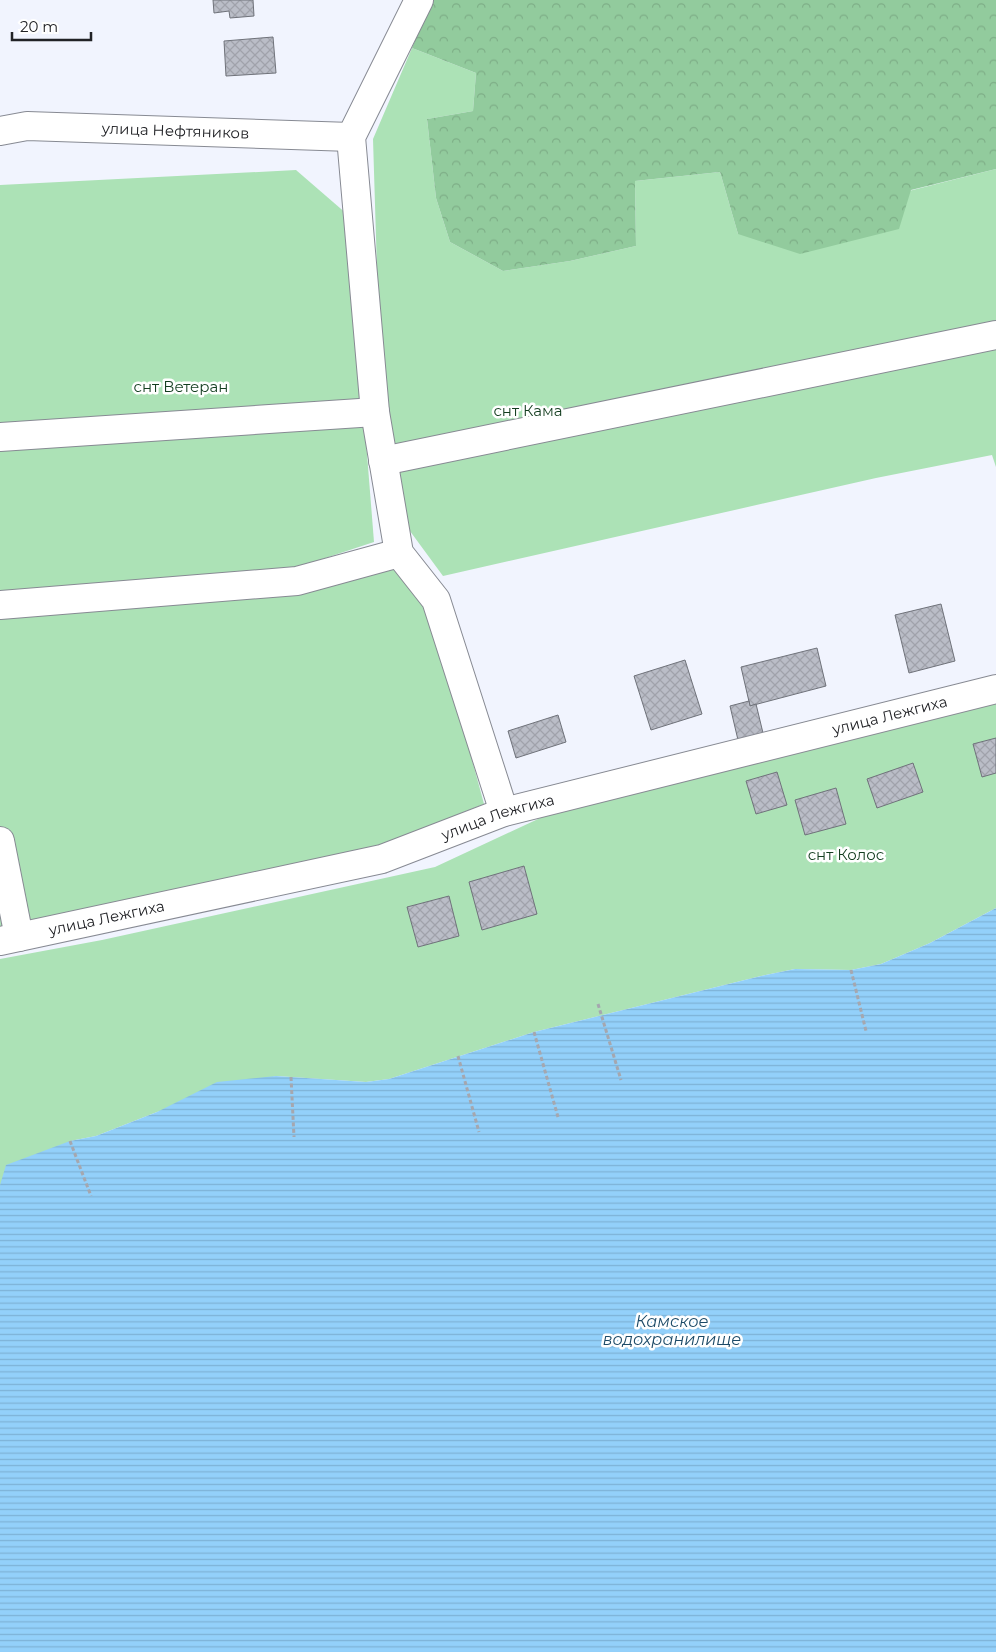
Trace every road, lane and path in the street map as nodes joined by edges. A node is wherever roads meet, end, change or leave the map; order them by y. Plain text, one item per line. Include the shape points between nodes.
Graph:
1 (419, 0) edge
2 (0, 131) edge
3 (351, 137) junction
4 (996, 335) edge
5 (375, 412) junction
6 (0, 437) edge
7 (383, 461) junction
8 (399, 553) junction
9 (0, 605) edge
10 (996, 689) edge
11 (504, 812) junction
12 (0, 841) edge
13 (10, 939) edge
14 (851, 970) dead end
15 (598, 1004) dead end
16 (866, 1031) dead end
17 (534, 1032) dead end
18 (458, 1056) dead end
19 (291, 1077) dead end
20 (621, 1080) dead end
21 (558, 1117) dead end
22 (479, 1132) dead end
23 (294, 1137) dead end
24 (70, 1141) dead end
25 (91, 1196) dead end

1 - 3 street
2 - 3 street, улица Нефтяников via 27,126
3 - 5 street
4 - 7 street
5 - 6 street
5 - 7 street
7 - 8 street
8 - 9 street via 297,581
8 - 11 street via 436,600
10 - 11 street, улица Лежгиха
11 - 13 street, улица Лежгиха via 382,859
12 - 13 street
14 - 16 path
15 - 20 path
17 - 21 path
18 - 22 path
19 - 23 path
24 - 25 path

